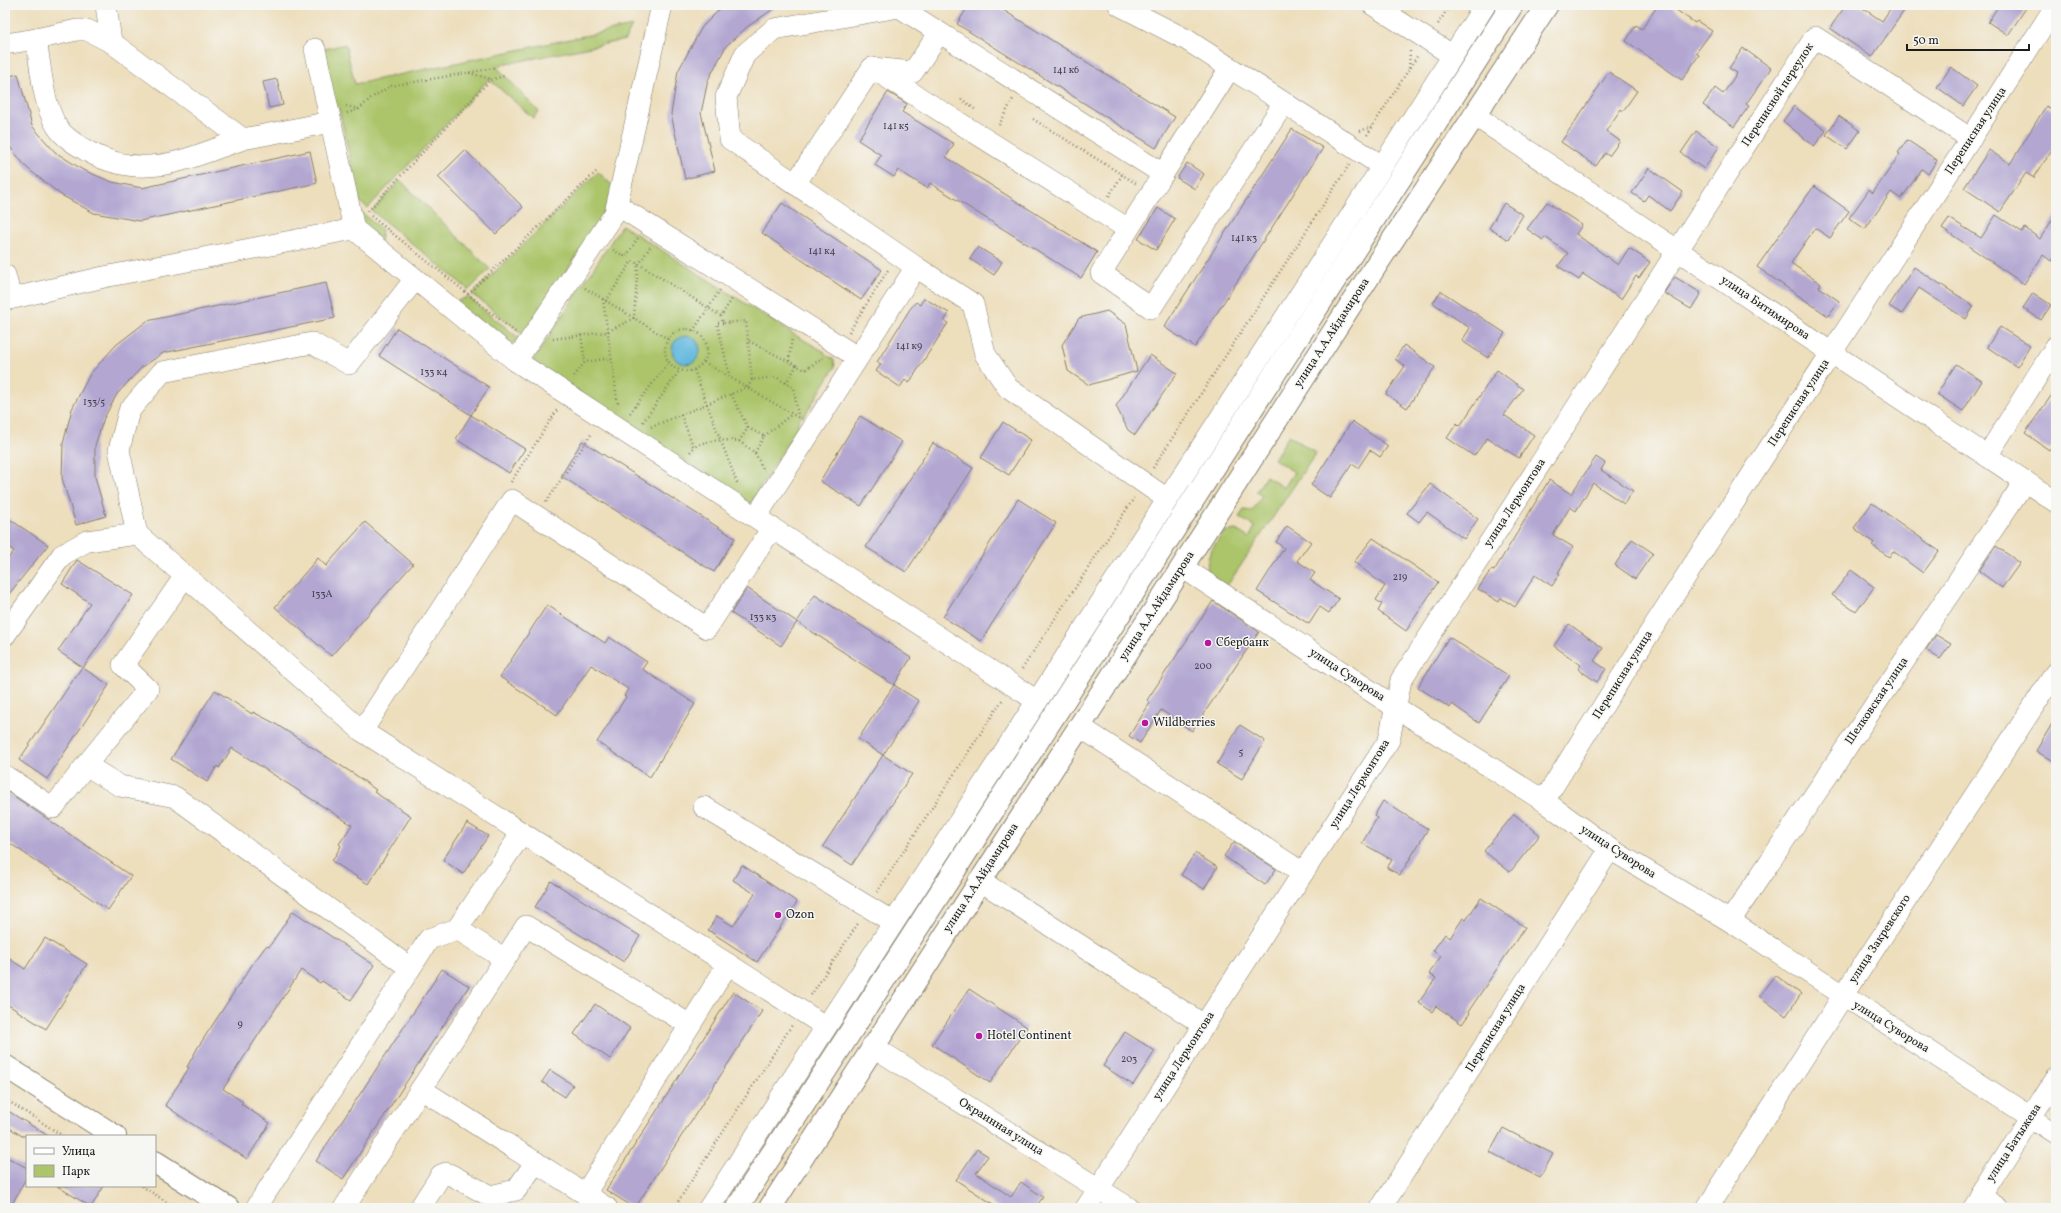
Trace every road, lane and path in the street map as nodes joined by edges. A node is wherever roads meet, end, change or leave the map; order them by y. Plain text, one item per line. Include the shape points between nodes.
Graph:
1 (106, 5) edge
2 (662, 5) edge
3 (1119, 5) edge
4 (1373, 5) edge
5 (1450, 5) edge
6 (1485, 5) edge
7 (1512, 5) edge
8 (1547, 5) edge
9 (2056, 5) edge
10 (939, 33) junction
11 (36, 39) junction
12 (1428, 39) junction
13 (111, 42) junction
14 (5, 44) edge
15 (315, 49) dead end
16 (1452, 55) junction
17 (495, 68) dead end
18 (872, 68) junction
19 (1230, 68) junction
20 (468, 72) junction
21 (504, 76) dead end
22 (492, 79) junction
23 (1021, 85) junction
24 (1284, 103) junction
25 (1474, 115) junction
26 (338, 118) junction
27 (1033, 119) dead end
28 (1004, 129) dead end
29 (1972, 139) junction
30 (243, 140) junction
31 (1358, 150) junction
32 (1382, 166) junction
33 (597, 171) dead end
34 (1163, 174) junction
35 (1122, 175) junction
36 (795, 184) junction
37 (1102, 193) dead end
38 (1151, 193) junction
39 (617, 205) junction
40 (363, 210) dead end
41 (367, 213) junction
42 (354, 229) junction
43 (1128, 229) junction
44 (641, 233) dead end
45 (654, 241) dead end
46 (609, 247) dead end
47 (1677, 249) junction
48 (898, 254) junction
49 (626, 257) junction
50 (632, 261) junction
51 (639, 264) junction
52 (916, 267) junction
53 (5, 275) edge
54 (415, 279) junction
55 (724, 285) dead end
56 (584, 288) dead end
57 (737, 293) dead end
58 (468, 294) junction
59 (8, 299) edge
60 (604, 300) junction
61 (708, 308) junction
62 (721, 316) junction
63 (634, 318) junction
64 (723, 323) junction
65 (693, 331) junction
66 (607, 332) junction
67 (581, 335) junction
68 (793, 335) dead end
69 (521, 337) dead end
70 (548, 338) dead end
71 (668, 339) junction
72 (748, 340) junction
73 (2056, 346) edge
74 (832, 351) junction
75 (1832, 352) junction
76 (857, 357) junction
77 (611, 358) junction
78 (516, 361) junction
79 (789, 361) junction
80 (585, 362) junction
81 (669, 362) junction
82 (704, 362) junction
83 (796, 365) junction
84 (680, 370) junction
85 (694, 370) junction
86 (569, 373) dead end
87 (574, 376) junction
88 (730, 377) junction
89 (579, 380) dead end
90 (752, 380) junction
91 (786, 383) junction
92 (748, 388) junction
93 (731, 394) junction
94 (612, 402) dead end
95 (706, 404) junction
96 (618, 405) junction
97 (552, 406) dead end
98 (558, 410) junction
99 (564, 413) dead end
100 (630, 413) junction
101 (792, 414) junction
102 (681, 415) junction
103 (636, 417) dead end
104 (798, 418) junction
105 (640, 420) dead end
106 (802, 420) dead end
107 (643, 422) junction
108 (651, 427) junction
109 (587, 428) dead end
110 (748, 428) junction
111 (657, 431) dead end
112 (764, 436) junction
113 (720, 439) junction
114 (739, 441) junction
115 (683, 448) dead end
116 (694, 448) junction
117 (755, 453) junction
118 (1987, 456) junction
119 (766, 474) dead end
120 (733, 481) dead end
121 (2025, 481) junction
122 (1144, 482) junction
123 (737, 484) junction
124 (509, 485) dead end
125 (742, 487) dead end
126 (1167, 499) junction
127 (2056, 502) edge
128 (537, 516) junction
129 (764, 523) junction
130 (136, 534) junction
131 (1182, 567) junction
132 (185, 576) junction
133 (5, 635) edge
134 (2056, 672) edge
135 (1013, 683) junction
136 (1037, 701) junction
137 (1396, 707) junction
138 (1079, 726) junction
139 (362, 731) junction
140 (86, 765) junction
141 (5, 776) edge
142 (1544, 801) junction
143 (704, 807) dead end
144 (522, 833) junction
145 (1610, 849) junction
146 (1303, 873) junction
147 (979, 880) junction
148 (873, 898) dead end
149 (860, 921) dead end
150 (1730, 921) junction
151 (893, 922) junction
152 (457, 929) junction
153 (504, 959) junction
154 (728, 964) junction
155 (410, 968) junction
156 (1843, 996) junction
157 (810, 997) dead end
158 (792, 1024) dead end
159 (690, 1025) junction
160 (1204, 1025) junction
161 (825, 1026) junction
162 (872, 1046) junction
163 (5, 1066) edge
164 (2056, 1078) edge
165 (421, 1089) junction
166 (5, 1099) edge
167 (2031, 1116) junction
168 (2056, 1134) edge
169 (61, 1135) edge
170 (113, 1135) edge
171 (536, 1162) junction
172 (156, 1163) edge
173 (144, 1187) edge
174 (1098, 1189) junction
175 (585, 1194) junction
176 (1976, 1202) edge
177 (176, 1208) edge
178 (228, 1208) edge
179 (256, 1208) edge
180 (344, 1208) edge
181 (420, 1208) edge
182 (607, 1208) edge
183 (674, 1208) edge
184 (708, 1208) edge
185 (737, 1208) edge
186 (770, 1208) edge
187 (1086, 1208) edge
188 (1129, 1208) edge
189 (1381, 1208) edge
190 (1707, 1208) edge
191 (1998, 1208) edge

1 - 13 street
2 - 39 street
3 - 19 street via 1187,40
4 - 12 street
5 - 12 path
6 - 16 street
7 - 185 main road
8 - 25 main road, улица А.А.Айдамирова
9 - 29 street, Переписная улица
10 - 18 street via 913,72
10 - 23 street
10 - 36 street via 898,7 774,29 745,54 726,96 730,140
11 - 13 street via 87,30
11 - 14 street
11 - 30 street via 47,103 56,126 74,144 104,160 132,167 163,166
12 - 16 street
12 - 31 path
13 - 30 street
15 - 26 street
16 - 32 street
17 - 20 path
18 - 36 street
18 - 43 street
19 - 24 street
19 - 34 street
20 - 22 path
20 - 26 path via 392,86 371,98 359,109
21 - 22 path
22 - 41 path
23 - 28 path via 998,125
23 - 34 street
24 - 31 street
24 - 43 street via 1151,308 1101,273
25 - 47 street, улица Битимирова
25 - 131 main road, улица А.А.Айдамирова
26 - 30 street
26 - 42 street
27 - 35 path
29 - 47 street, Переписной переулок via 1815,37
29 - 75 street, Переписная улица
31 - 32 street
31 - 122 path
32 - 126 street
33 - 58 path
34 - 38 street
35 - 37 path via 1109,197
35 - 38 path
36 - 48 street
38 - 43 street
39 - 74 street
39 - 78 street via 615,212
40 - 41 path
41 - 58 path
42 - 54 street
42 - 59 street via 104,277
44 - 49 path
45 - 51 path
46 - 49 path
47 - 75 street, улица Битимирова
47 - 137 street, улица Лермонтова via 1401,680
48 - 52 street
48 - 74 path
49 - 50 path
50 - 51 path
50 - 60 path
51 - 61 path
51 - 63 path
52 - 76 street
52 - 122 street via 972,304 985,354 1008,388
53 - 59 street
54 - 78 street
54 - 130 street via 349,364 312,343 162,372 129,411 119,450
55 - 61 path
56 - 60 path
57 - 62 path
58 - 69 path
60 - 63 path
60 - 66 path
61 - 62 path
61 - 65 path
62 - 64 path
63 - 66 path
63 - 71 path
64 - 72 path via 746,321
64 - 88 path via 717,323
65 - 71 path via 681,330
65 - 82 path via 703,338 707,346
66 - 67 path
66 - 77 path
67 - 70 path
67 - 80 path
68 - 79 path
71 - 81 path via 666,355
72 - 79 path
72 - 90 path
73 - 118 street
74 - 76 street
74 - 83 path via 805,370
75 - 118 street, улица Битимирова
75 - 142 street, Переписная улица via 1618,680
76 - 129 street
77 - 80 path
77 - 96 path
78 - 129 street
79 - 83 path
80 - 87 path
81 - 84 path
81 - 100 path
82 - 85 path
82 - 88 path
83 - 91 path
84 - 85 path
84 - 107 path
85 - 95 path
86 - 87 path
87 - 89 path
88 - 92 path
90 - 91 path via 776,377
90 - 92 path
91 - 104 path via 794,388
92 - 93 path
92 - 101 path
93 - 95 path
93 - 110 path
94 - 96 path
95 - 102 path
95 - 113 path
96 - 100 path
97 - 98 path
98 - 99 path
98 - 124 path
100 - 103 path
101 - 104 path
101 - 112 path
102 - 108 path
102 - 116 path
104 - 106 path
105 - 107 path
107 - 108 path
108 - 111 path
109 - 128 path via 593,432
110 - 112 path
110 - 114 path
112 - 117 path
113 - 114 path
113 - 116 path
113 - 123 path
114 - 117 path
115 - 116 path via 690,453
117 - 119 path
118 - 121 street, улица Битимирова
120 - 123 path
121 - 127 street, улица Битимирова
121 - 150 street, Шелковская улица
122 - 126 street
122 - 135 path
123 - 125 path
126 - 136 street
128 - 129 street via 707,628
128 - 139 street via 512,500
129 - 135 street
130 - 132 street
130 - 133 street via 87,541 62,555
131 - 137 street, улица Суворова
131 - 138 main road, улица А.А.Айдамирова
132 - 139 street
132 - 140 street via 123,665 148,689
134 - 156 street, улица Закревского
135 - 136 street
135 - 148 path
136 - 151 street
137 - 142 street, улица Суворова
137 - 146 street, улица Лермонтова via 1389,740
138 - 146 street
138 - 147 main road, улица А.А.Айдамирова
139 - 144 street
140 - 141 street via 53,808
140 - 155 street via 120,786 175,797
142 - 145 street, улица Суворова
143 - 151 street
144 - 152 street
144 - 154 street
145 - 150 street, улица Суворова
145 - 189 street, Переписная улица
146 - 160 street, улица Лермонтова
147 - 160 street
147 - 162 main road, улица А.А.Айдамирова
149 - 157 path
150 - 156 street, улица Суворова
151 - 161 street
152 - 153 street
152 - 155 street via 428,939
153 - 159 street via 526,926
153 - 165 street
154 - 159 street
154 - 161 street
155 - 179 street
156 - 167 street, улица Суворова
156 - 190 street, улица Закревского
158 - 183 path
159 - 175 street
160 - 174 street, улица Лермонтова
161 - 184 street
162 - 174 street, Окраинная улица
162 - 186 main road, улица А.А.Айдамирова
163 - 170 main road
164 - 167 street, улица Батыжева
165 - 171 street
165 - 180 street
166 - 169 path
167 - 168 street, улица Суворова
167 - 176 street, улица Батыжева
171 - 175 street
171 - 181 street via 516,1190 490,1196 446,1173 441,1175
172 - 178 main road
173 - 177 path
174 - 187 street, улица Лермонтова
174 - 188 street, Окраинная улица
175 - 182 street
176 - 191 street

